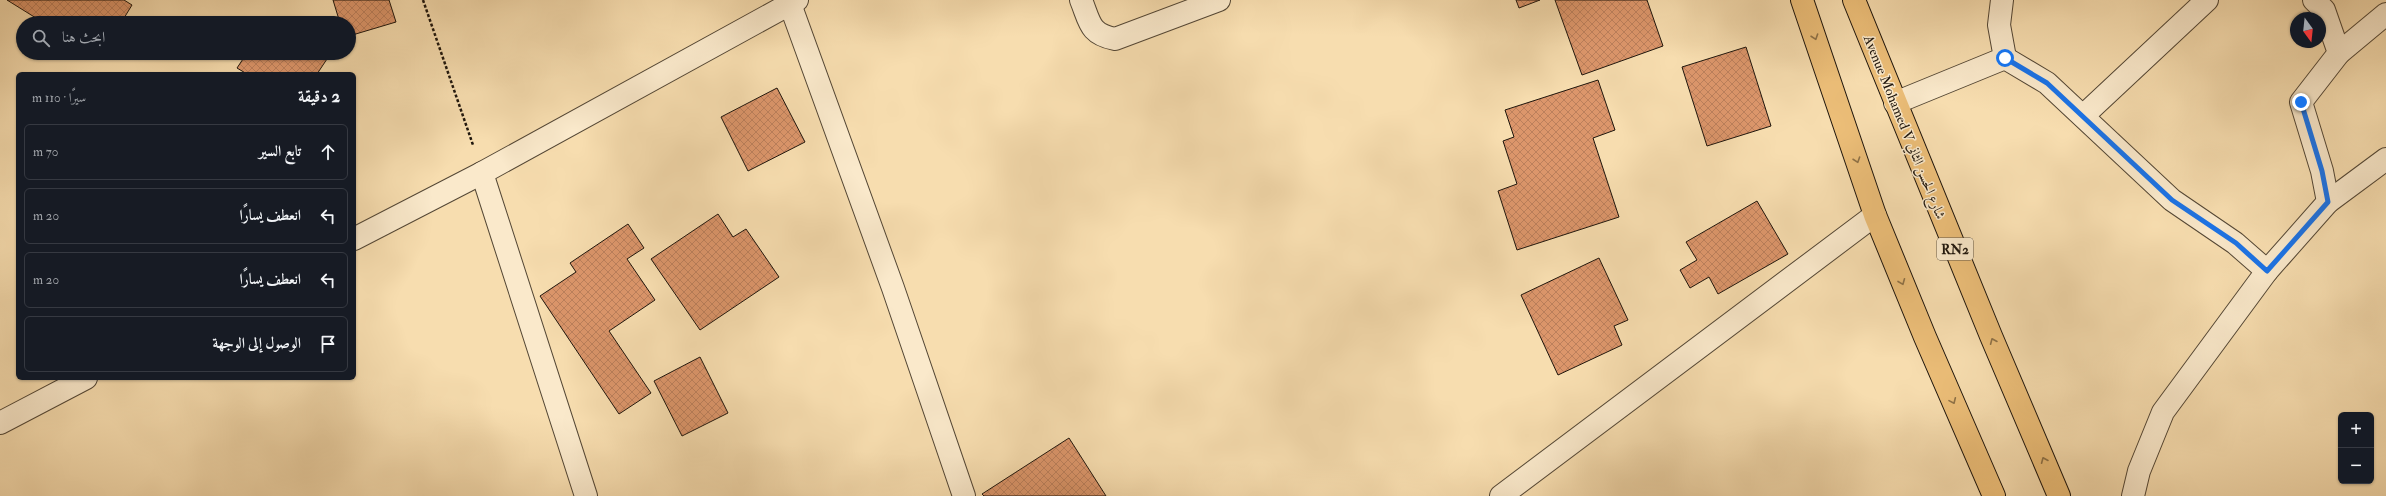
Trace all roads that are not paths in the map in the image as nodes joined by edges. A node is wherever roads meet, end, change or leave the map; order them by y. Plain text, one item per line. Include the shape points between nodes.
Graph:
1 (1082, 0) edge
2 (1219, 0) edge
3 (1802, 0) edge
4 (1854, 0) edge
5 (2002, 0) edge
6 (2207, 0) edge
7 (2314, 0) edge
8 (793, 2) edge
9 (2386, 14) edge
10 (2340, 53) junction
11 (2005, 58) junction
12 (1895, 103) junction
13 (2083, 116) junction
14 (2386, 159) edge
15 (482, 173) junction
16 (2328, 202) junction
17 (1876, 215) junction
18 (356, 238) edge
19 (2267, 271) junction
20 (82, 380) edge
21 (0, 423) edge
22 (586, 496) edge
23 (964, 496) edge
24 (1500, 496) edge
25 (1994, 496) edge
26 (2059, 496) edge
27 (2133, 496) edge

1 - 2 street via 1092,28 1102,36 1115,39
3 -> 17 highway
4 - 12 highway, Avenue Mohamed V شارع الحسن الثاني / RN2
5 - 11 street via 1999,25
6 - 13 street
7 - 10 street via 2324,10
8 - 15 street
8 - 23 street
9 - 10 street
10 - 16 street via 2301,102 2322,171
11 - 12 street
11 - 13 street via 2047,83
26 -> 12 highway, Avenue Mohamed V شارع الحسن الثاني / RN2
13 - 19 street via 2172,200 2236,243
14 - 16 street
15 - 18 street
15 - 22 street
16 - 19 street
17 - 24 street
17 -> 25 highway via 1925,337
19 - 27 street via 2163,412 2139,470
20 - 21 street

